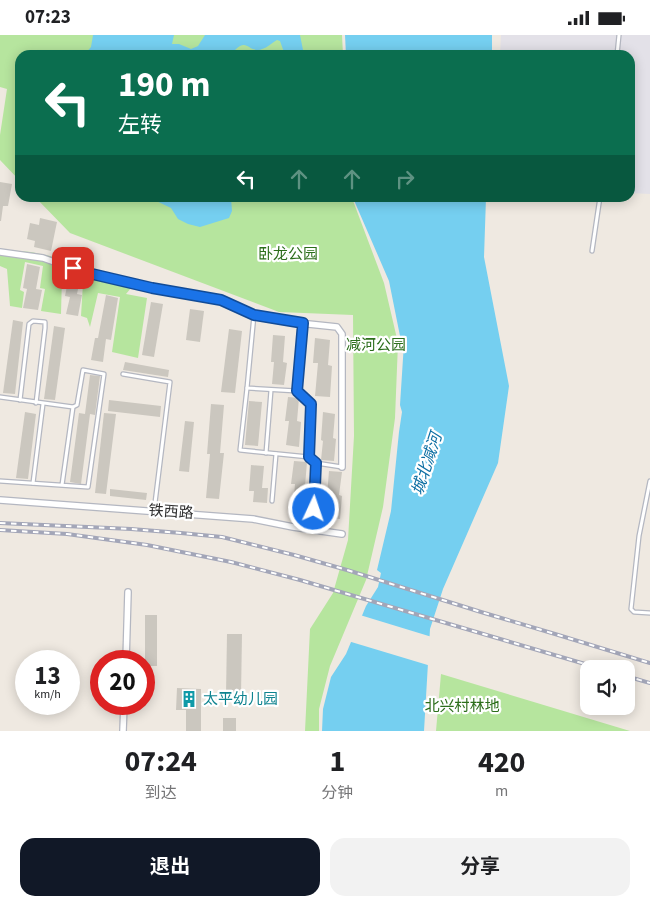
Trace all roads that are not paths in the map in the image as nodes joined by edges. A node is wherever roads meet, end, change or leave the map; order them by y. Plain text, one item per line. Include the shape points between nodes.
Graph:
1 (619, 35) edge
2 (618, 50) edge
3 (599, 202) edge
4 (0, 251) edge
5 (592, 251) dead end
6 (254, 315) junction
7 (303, 323) junction
8 (123, 374) dead end
9 (246, 389) junction
10 (270, 390) junction
11 (297, 391) junction
12 (0, 397) edge
13 (20, 400) junction
14 (36, 403) junction
15 (43, 404) junction
16 (73, 407) junction
17 (266, 453) junction
18 (276, 454) junction
19 (309, 457) junction
20 (316, 463) junction
21 (342, 467) joint
22 (0, 481) edge
23 (650, 481) edge
24 (33, 483) junction
25 (62, 485) junction
26 (0, 500) edge
27 (272, 501) dead end
28 (314, 509) dead end
29 (154, 511) junction
30 (342, 534) dead end
31 (128, 592) dead end
32 (650, 613) edge
33 (126, 650) edge
34 (124, 715) edge
35 (123, 731) edge

1 - 2 lane
3 - 5 lane
4 - 6 street via 43,258 88,273 152,288 221,300
6 - 7 street
6 - 9 lane
7 - 11 lane
7 - 21 street via 337,327 342,335
8 - 29 lane via 170,382
9 - 10 lane
9 - 17 lane via 240,450
10 - 11 lane
10 - 17 lane
11 - 19 lane via 311,404
12 - 13 lane
13 - 14 lane
13 - 14 lane via 29,324 45,322
14 - 15 lane
15 - 16 lane
15 - 24 lane
16 - 25 lane
16 - 25 lane via 78,405 83,370 104,374 88,487
17 - 18 lane
18 - 19 lane
18 - 27 lane
19 - 20 lane
20 - 21 lane
20 - 28 lane
22 - 24 lane
23 - 32 lane via 639,536 631,609
24 - 25 lane
26 - 29 street, 铁西路
29 - 30 street, 铁西路 via 253,519
31 - 33 street
34 - 35 street

